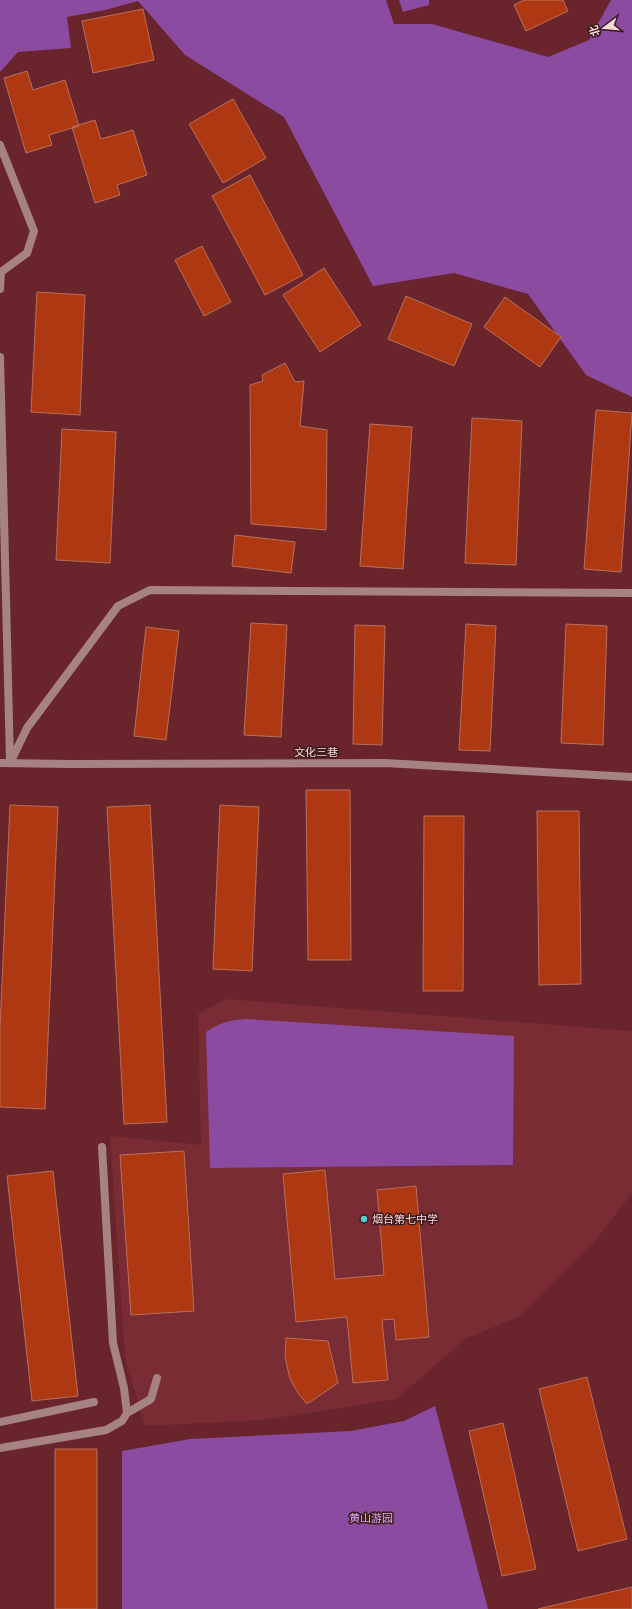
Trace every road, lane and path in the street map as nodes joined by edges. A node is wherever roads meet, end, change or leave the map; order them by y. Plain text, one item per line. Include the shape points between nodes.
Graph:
1 (0, 145) edge
2 (0, 289) edge
3 (0, 357) edge
4 (0, 383) edge
5 (632, 593) edge
6 (0, 763) edge
7 (10, 763) junction
8 (632, 777) edge
9 (102, 1147) dead end
10 (157, 1378) dead end
11 (94, 1402) dead end
12 (127, 1413) junction
13 (0, 1422) edge
14 (0, 1448) edge

1 - 2 lane via 34,231 27,253 1,272
3 - 4 lane
4 - 7 lane
5 - 7 lane via 150,590 118,606 27,728
6 - 7 lane, 文化三巷
7 - 8 lane, 文化三巷 via 385,763
9 - 12 lane via 113,1343
10 - 12 lane via 151,1399
11 - 13 lane
12 - 14 lane via 122,1422 106,1430

